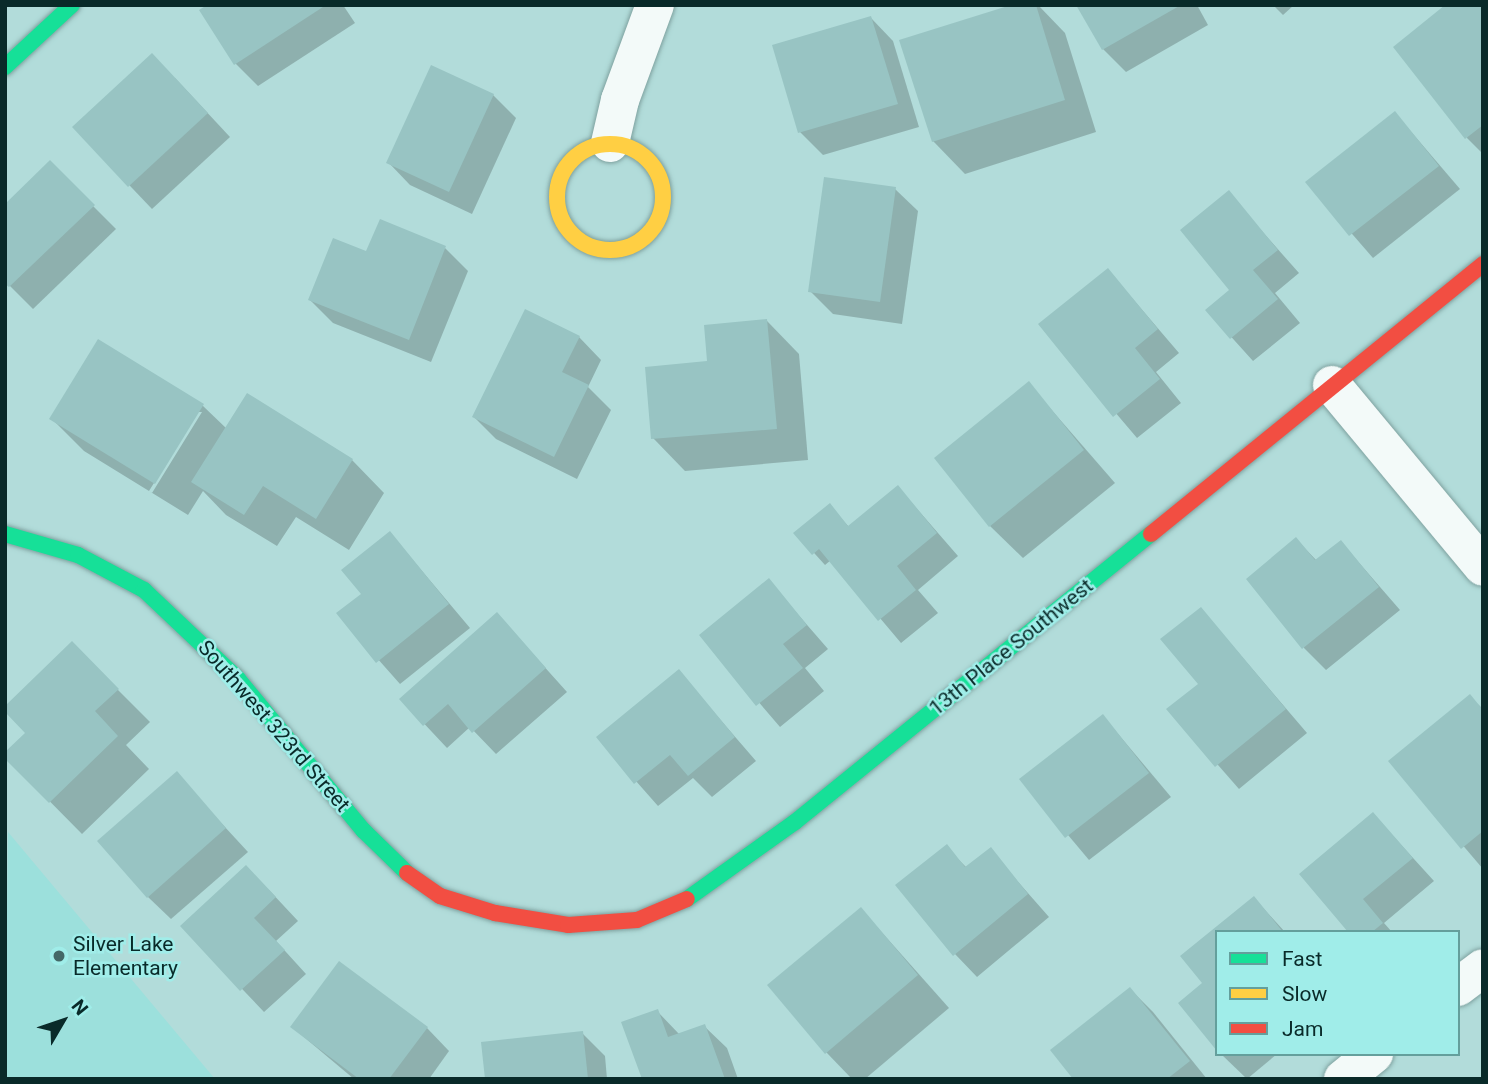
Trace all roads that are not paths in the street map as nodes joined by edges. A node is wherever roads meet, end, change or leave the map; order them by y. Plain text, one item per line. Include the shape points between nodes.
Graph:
1 (72, 5) edge
2 (655, 5) edge
3 (5, 68) edge
4 (610, 143) junction
5 (1483, 264) edge
6 (1332, 385) junction
7 (5, 534) edge
8 (1483, 567) edge
9 (495, 913) joint
10 (1483, 968) edge
11 (1460, 985) edge
12 (1372, 1056) edge
13 (1343, 1079) edge

1 - 3 street
2 - 4 street via 620,100
4 - 4 street via 592,146 564,169 557,205 575,237 591,247 610,250 644,239 663,207 663,188 645,156
5 - 6 street, 13th Place Southwest
6 - 8 street
6 - 9 street, 13th Place Southwest via 795,822 699,894 637,920 568,925
7 - 9 street, Southwest 323rd Street via 78,555 144,590 191,629 401,868 440,896
10 - 11 street
12 - 13 street

